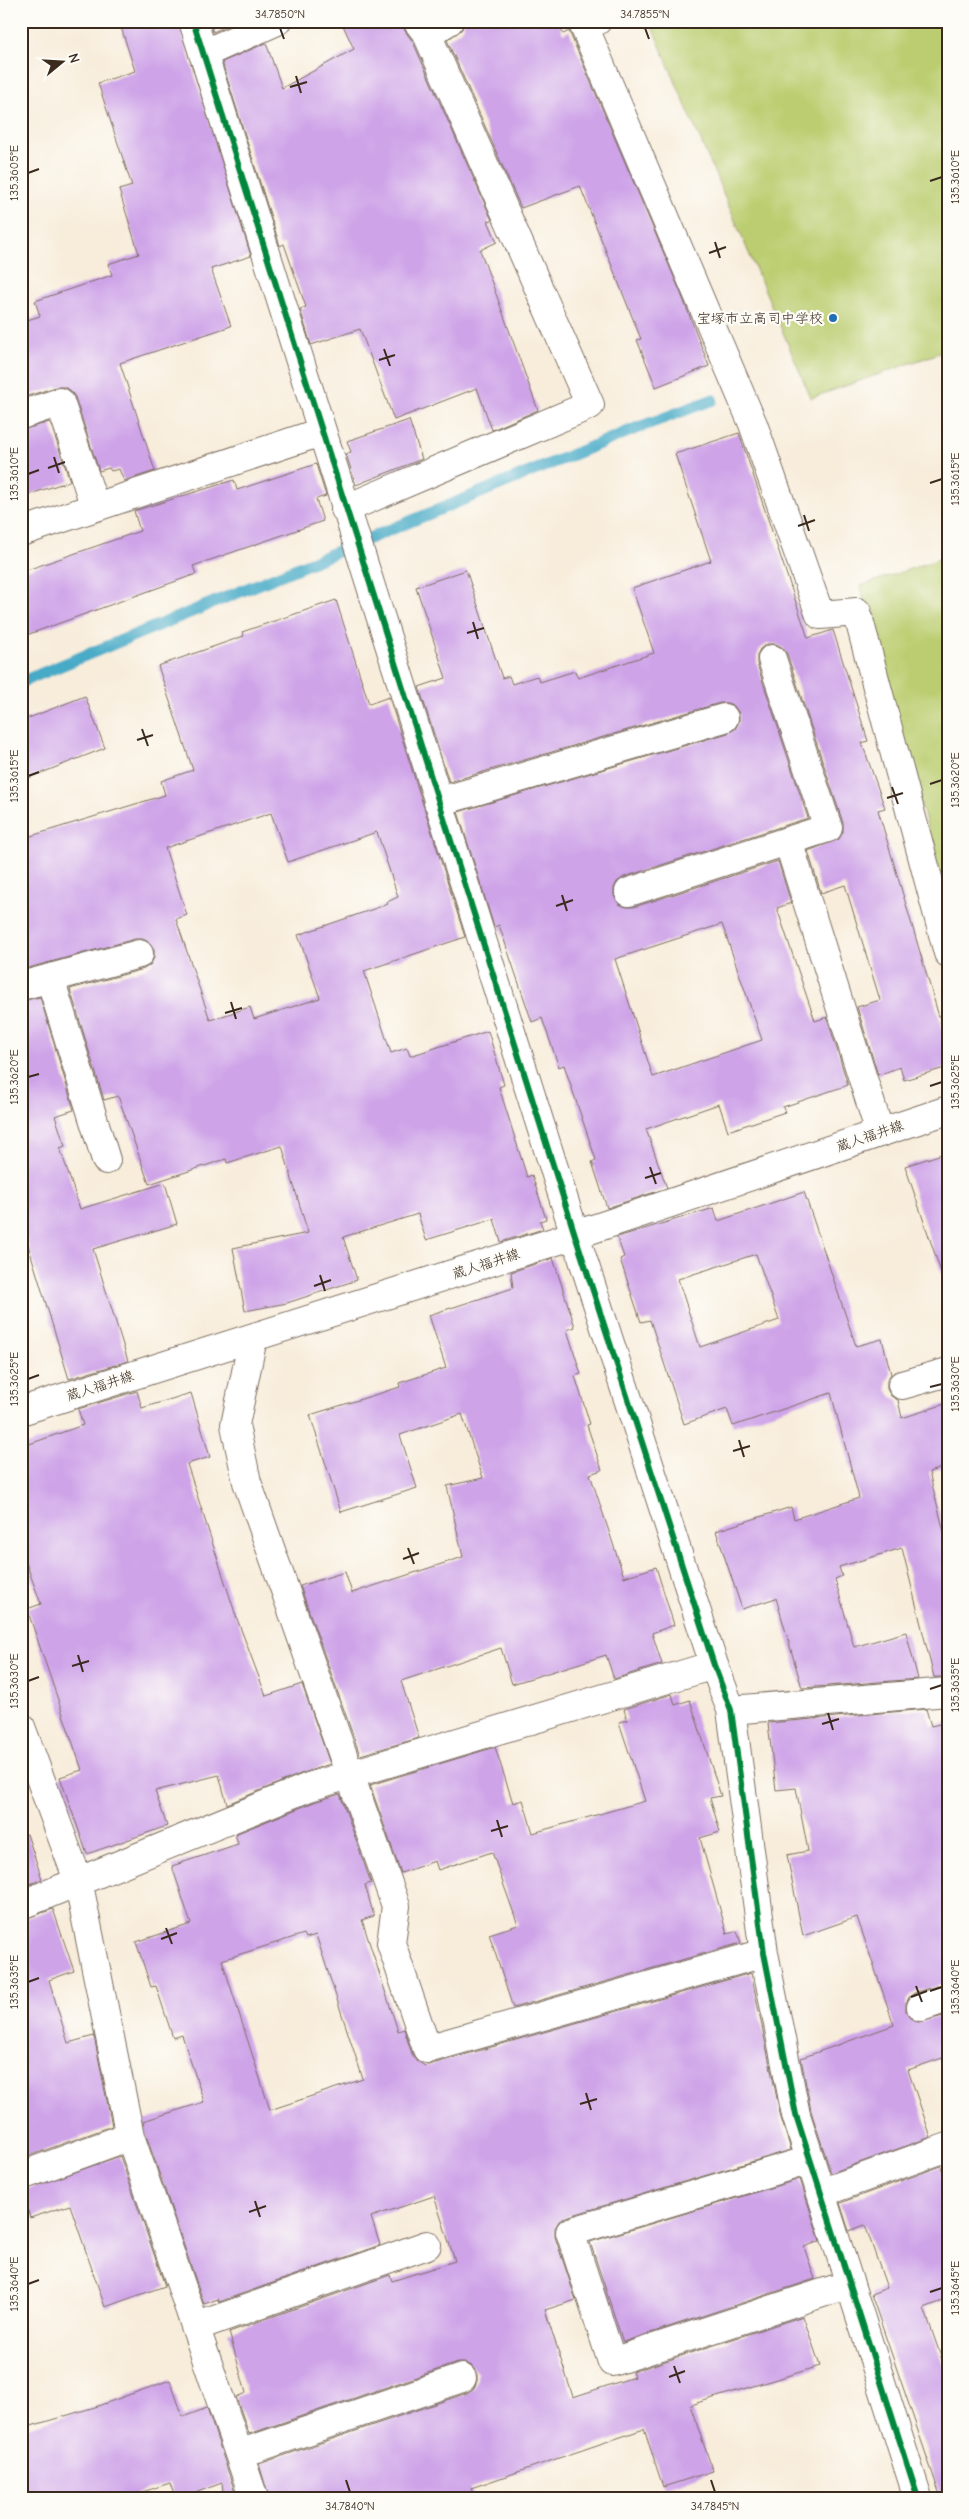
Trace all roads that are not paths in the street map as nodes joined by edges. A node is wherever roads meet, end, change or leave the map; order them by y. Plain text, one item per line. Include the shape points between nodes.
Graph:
1 (193, 21) edge
2 (277, 21) edge
3 (597, 21) edge
4 (431, 26) edge
5 (203, 54) junction
6 (21, 415) edge
7 (320, 432) junction
8 (95, 507) junction
9 (348, 519) junction
10 (21, 532) edge
11 (772, 659) dead end
12 (724, 718) dead end
13 (438, 802) junction
14 (788, 841) junction
15 (629, 892) dead end
16 (948, 953) edge
17 (140, 954) dead end
18 (50, 978) junction
19 (21, 986) edge
20 (948, 1110) edge
21 (880, 1133) junction
22 (106, 1160) dead end
23 (575, 1235) junction
24 (253, 1338) junction
25 (948, 1372) edge
26 (902, 1385) dead end
27 (21, 1411) edge
28 (714, 1665) junction
29 (948, 1692) edge
30 (731, 1710) junction
31 (21, 1727) edge
32 (349, 1775) junction
33 (78, 1880) junction
34 (21, 1905) edge
35 (764, 1953) junction
36 (948, 1998) edge
37 (921, 2007) dead end
38 (130, 2136) junction
39 (948, 2147) edge
40 (810, 2160) junction
41 (21, 2176) edge
42 (821, 2193) junction
43 (427, 2245) dead end
44 (850, 2284) junction
45 (195, 2327) junction
46 (462, 2378) dead end
47 (239, 2454) junction
48 (254, 2498) edge
49 (918, 2498) edge

1 - 5 street
2 - 5 street
3 - 16 street via 584,26 753,424 820,615 856,612
4 - 9 street via 590,405
5 - 7 street
6 - 8 street via 60,402
7 - 8 street
7 - 9 street
8 - 10 street
9 - 13 street
11 - 14 street via 828,828
12 - 13 street
13 - 23 street
14 - 15 street
14 - 21 street
17 - 18 street
18 - 19 street
18 - 22 street
20 - 21 street, 蔵人福井線
21 - 23 street, 蔵人福井線
23 - 24 street, 蔵人福井線
23 - 28 street
24 - 27 street, 蔵人福井線
24 - 32 street via 235,1425 247,1482
25 - 26 street
28 - 30 street
28 - 32 street
29 - 30 street
30 - 35 street
31 - 33 street
32 - 33 street via 309,1787
32 - 35 street via 396,1906 392,1944 427,2049
33 - 34 street
33 - 38 street
35 - 40 street via 796,2115
36 - 37 street
38 - 41 street
38 - 45 street
39 - 42 street
40 - 42 street
40 - 44 street via 570,2232 612,2362
42 - 44 street
43 - 45 street
44 - 49 street
45 - 47 street
46 - 47 street
47 - 48 street

